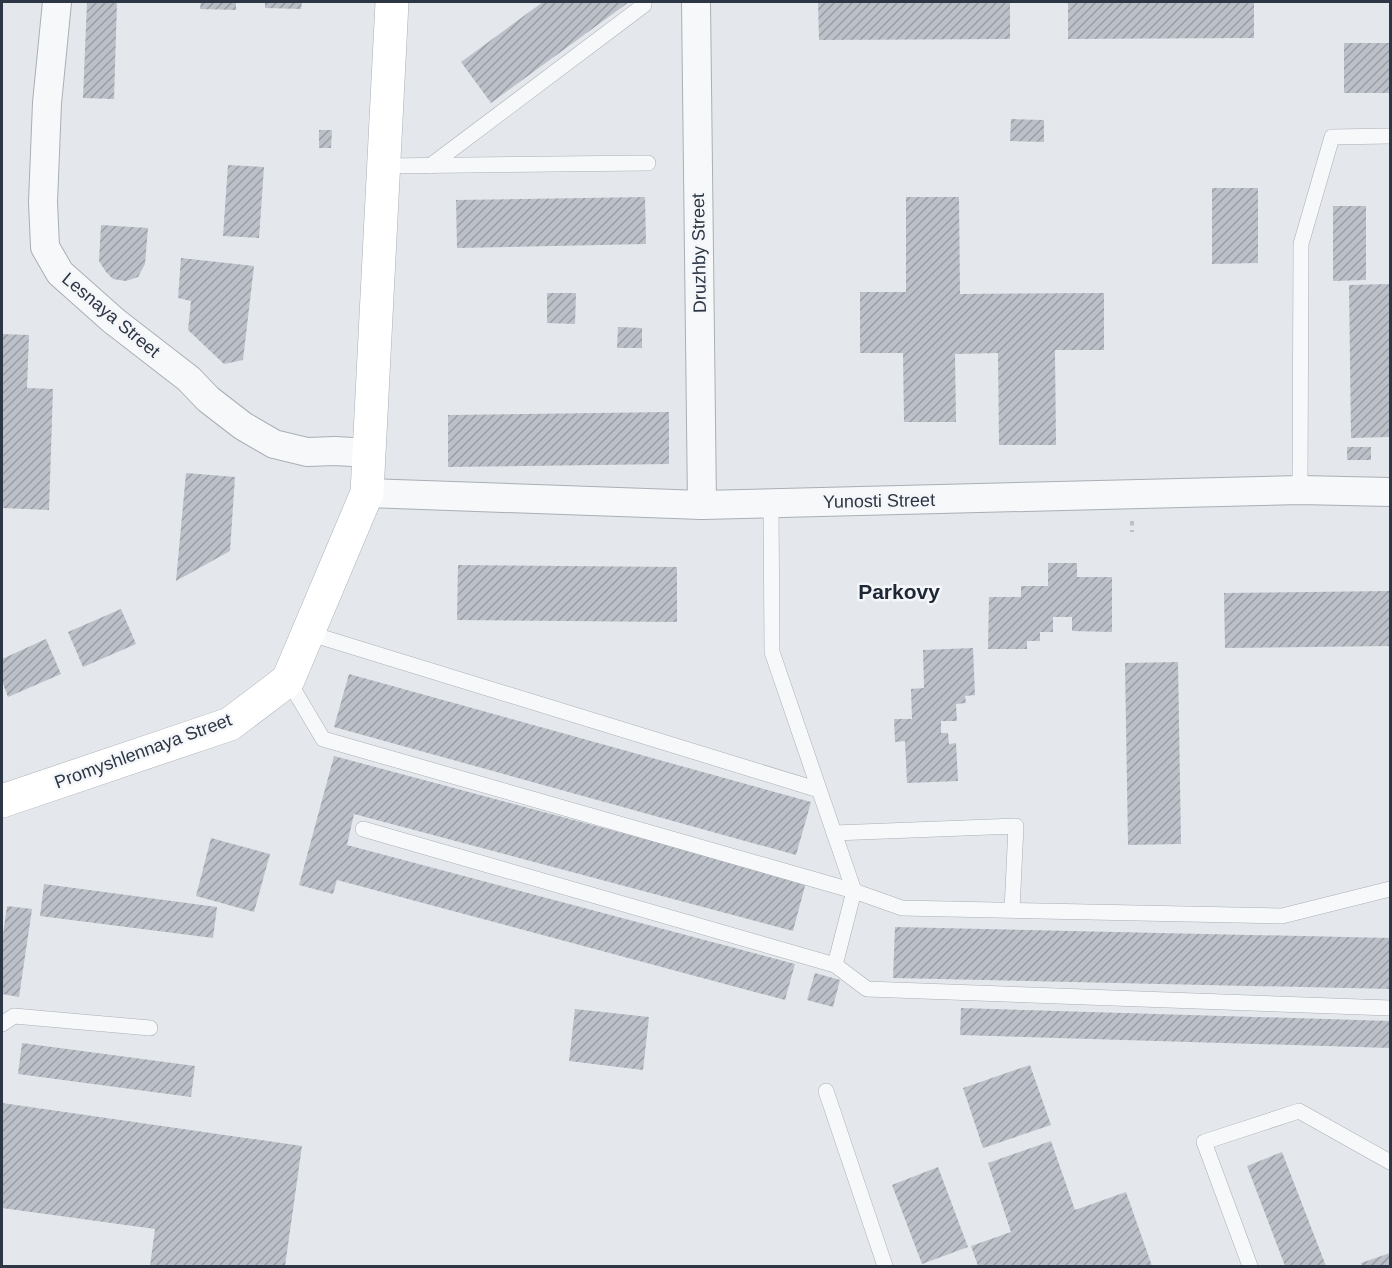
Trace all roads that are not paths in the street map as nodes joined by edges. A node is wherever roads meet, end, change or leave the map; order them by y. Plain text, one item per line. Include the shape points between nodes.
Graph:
1 (57, 2) edge
2 (392, 2) edge
3 (696, 2) edge
4 (644, 5) dead end
5 (1390, 136) edge
6 (648, 163) dead end
7 (430, 165) junction
8 (384, 166) junction
9 (370, 453) junction
10 (1300, 490) junction
11 (1390, 492) edge
12 (367, 493) junction
13 (771, 503) junction
14 (702, 505) junction
15 (308, 633) junction
16 (288, 680) junction
17 (819, 790) junction
18 (2, 801) edge
19 (363, 829) dead end
20 (834, 833) junction
21 (1390, 890) edge
22 (854, 891) junction
23 (1012, 910) junction
24 (835, 965) junction
25 (1390, 1008) edge
26 (2, 1024) edge
27 (150, 1028) dead end
28 (826, 1091) dead end
29 (1390, 1162) edge
30 (885, 1266) edge
31 (1250, 1266) edge

1 - 9 street, Lesnaya Street via 43,202 45,248 60,273 243,426 274,444 307,452
2 - 8 main road
3 - 14 street, Druzhby Street
4 - 7 lane
5 - 10 lane via 1332,137 1301,243
6 - 7 lane
7 - 8 lane
8 - 9 main road
9 - 12 main road
10 - 11 street, Yunosti Street
10 - 13 street, Yunosti Street
12 - 14 street, Yunosti Street
12 - 15 main road, Promyshlennaya Street
13 - 14 street, Yunosti Street
13 - 17 lane via 772,652
15 - 16 main road, Promyshlennaya Street
15 - 17 lane
16 - 18 main road, Promyshlennaya Street via 230,724
16 - 22 lane via 322,739
17 - 20 lane
19 - 24 lane
20 - 22 lane
20 - 23 lane via 1016,826
21 - 23 lane via 1282,916
22 - 23 lane via 902,908
22 - 24 lane
24 - 25 lane via 867,989
26 - 27 lane via 14,1017
28 - 30 lane
29 - 31 lane via 1299,1111 1204,1142

